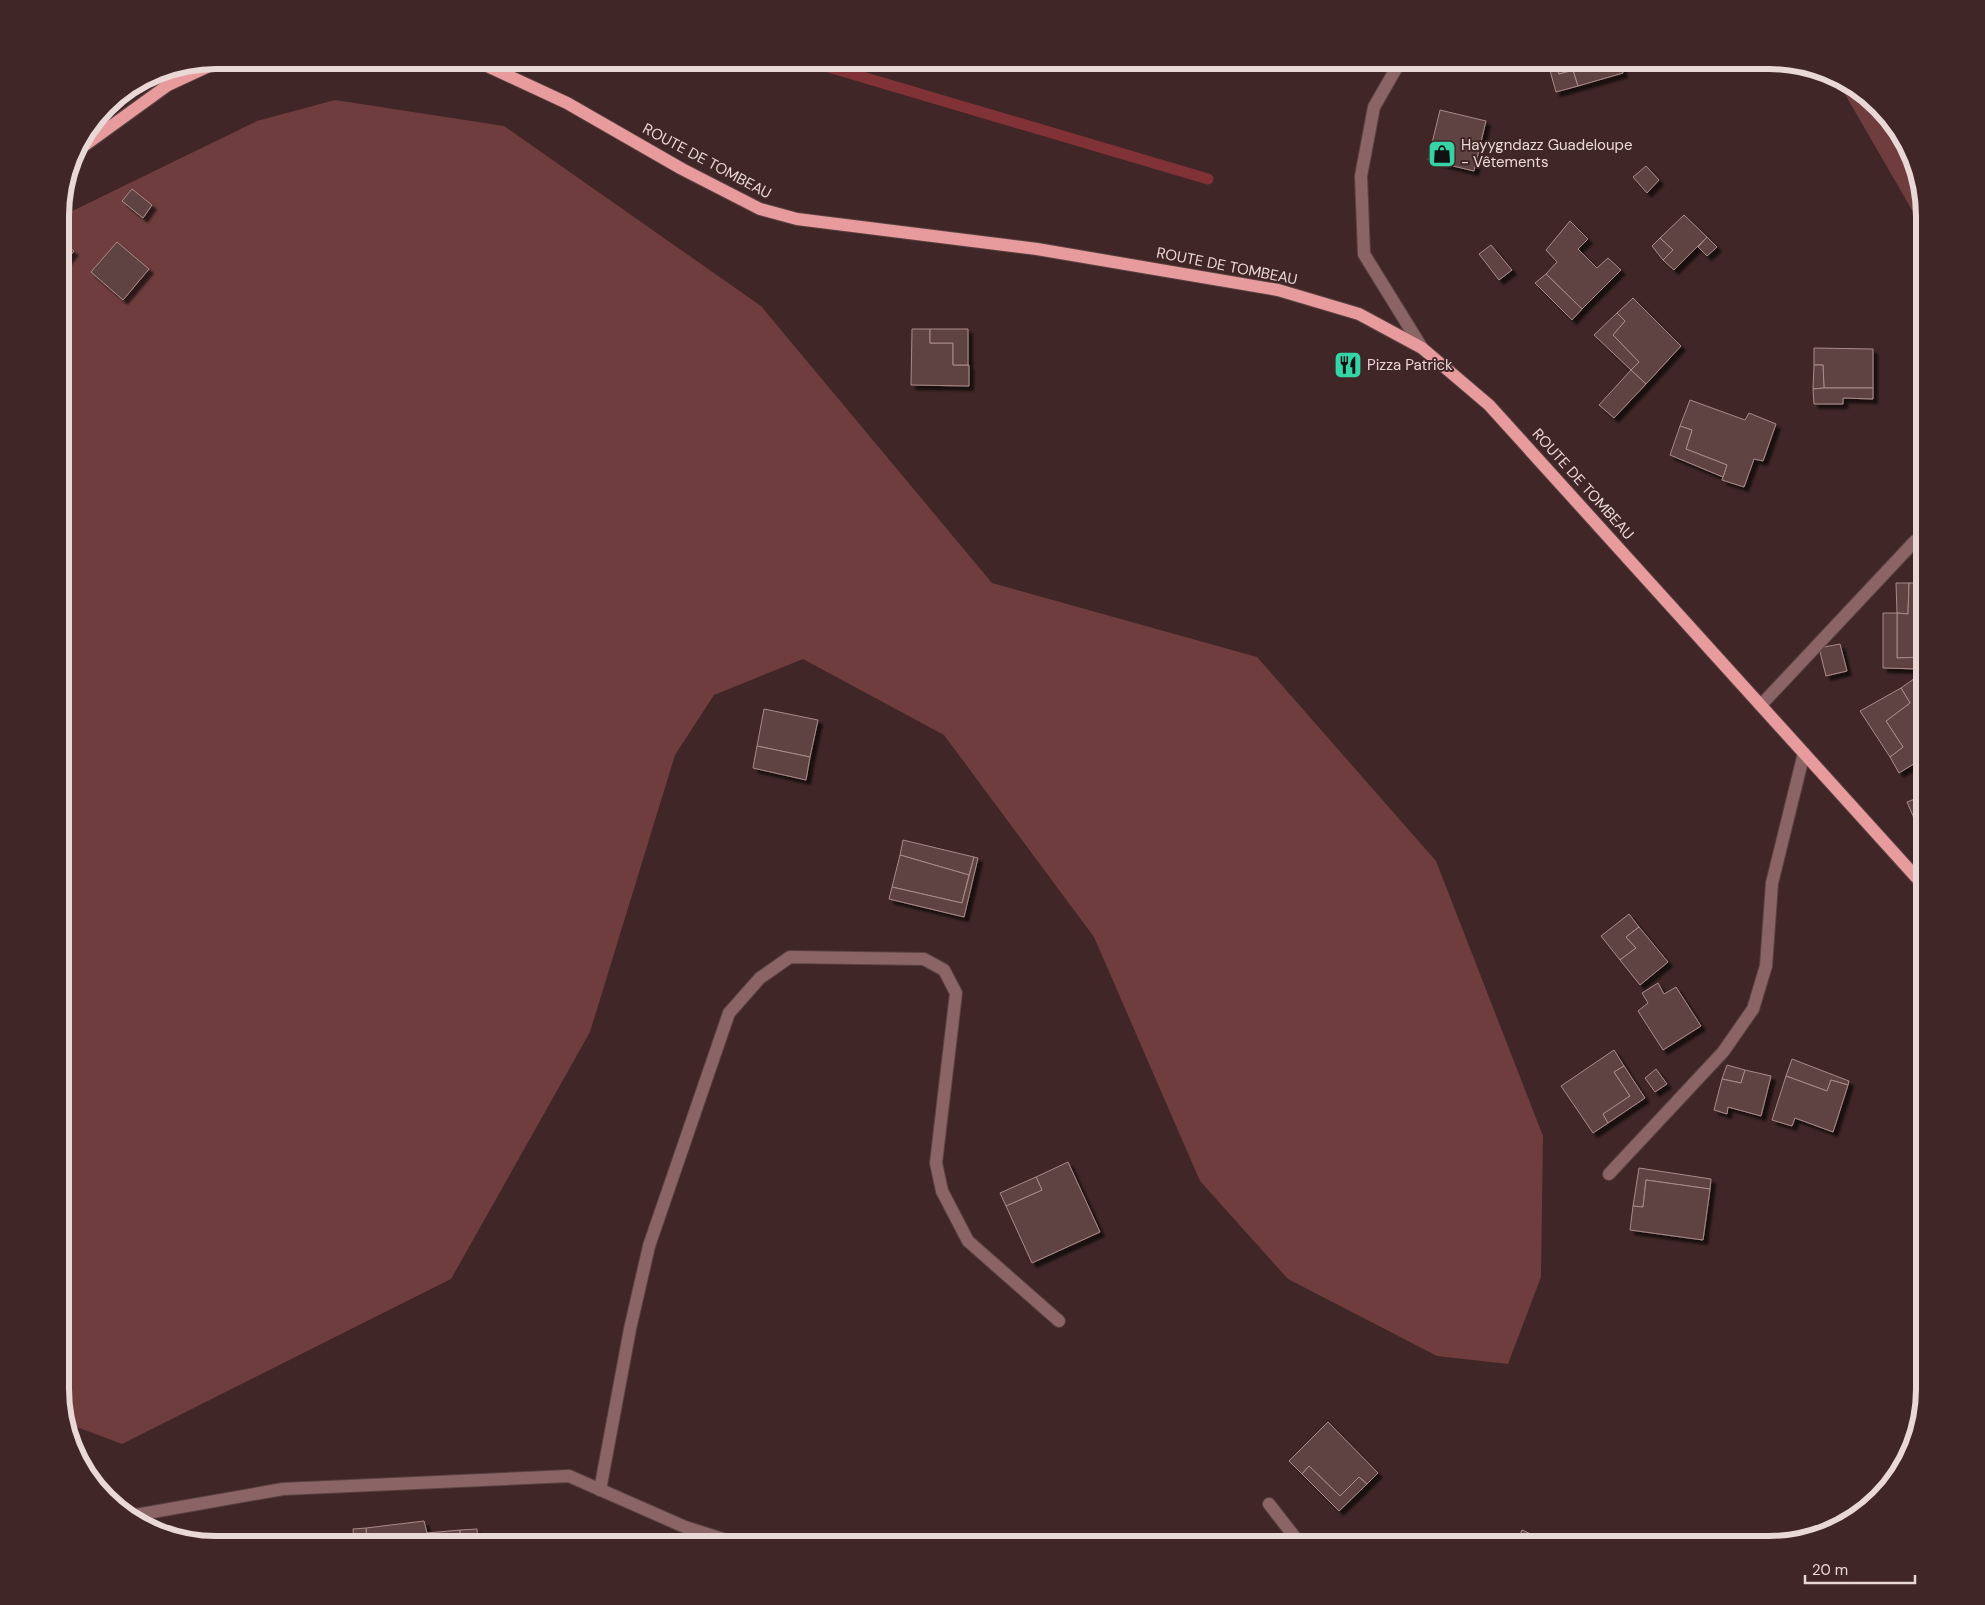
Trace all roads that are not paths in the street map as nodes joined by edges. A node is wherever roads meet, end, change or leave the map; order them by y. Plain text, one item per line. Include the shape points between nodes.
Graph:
1 (494, 69) edge
2 (1396, 69) edge
3 (201, 70) edge
4 (87, 143) edge
5 (1422, 348) junction
6 (1916, 540) edge
7 (1761, 706) junction
8 (1804, 753) junction
9 (1916, 877) edge
10 (1609, 1174) dead end
11 (1059, 1321) dead end
12 (600, 1490) junction
13 (1268, 1504) dead end
14 (138, 1515) edge
15 (714, 1536) edge
16 (1294, 1536) edge

1 - 5 main road, ROUTE DE TOMBEAU via 567,103 760,209 797,219 1037,249 1278,290 1359,314
2 - 5 street via 1374,107 1361,176 1364,254
3 - 4 main road via 168,85
5 - 7 main road, ROUTE DE TOMBEAU via 1489,405
6 - 7 street
7 - 8 main road, ROUTE DE TOMBEAU
8 - 9 main road, ROUTE DE TOMBEAU
8 - 10 street via 1772,884 1766,966 1753,1008 1723,1052
11 - 12 street via 968,1241 942,1191 936,1163 956,993 944,970 924,959 790,958 760,978 730,1013 649,1246
12 - 14 street via 568,1476 283,1489
12 - 15 street
13 - 16 street

